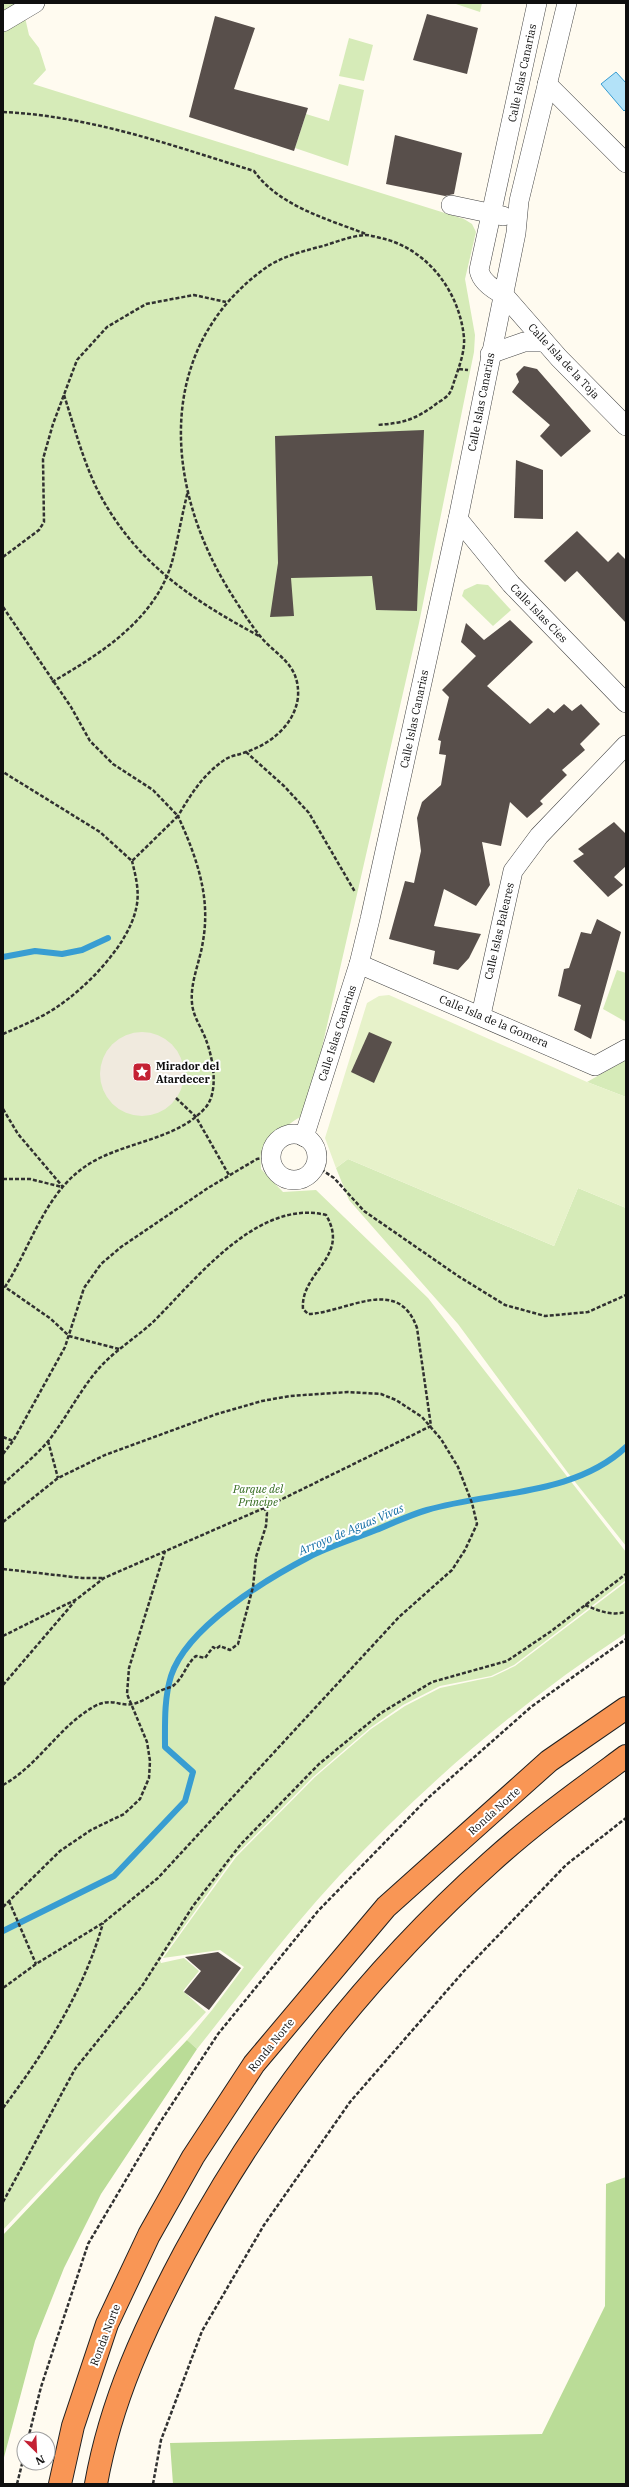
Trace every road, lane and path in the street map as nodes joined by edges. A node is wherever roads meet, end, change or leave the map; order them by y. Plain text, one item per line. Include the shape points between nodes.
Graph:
1 (35, 3) edge
2 (537, 3) edge
3 (567, 3) edge
4 (3, 22) edge
5 (547, 84) junction
6 (3, 112) edge
7 (626, 163) edge
8 (451, 205) dead end
9 (492, 213) junction
10 (516, 219) junction
11 (366, 235) junction
12 (504, 295) junction
13 (226, 302) junction
14 (544, 342) junction
15 (490, 354) junction
16 (64, 394) junction
17 (377, 424) dead end
18 (626, 426) edge
19 (188, 490) junction
20 (458, 519) junction
21 (3, 557) edge
22 (166, 576) junction
23 (3, 607) edge
24 (261, 638) junction
25 (52, 682) junction
26 (626, 703) edge
27 (626, 745) edge
28 (246, 752) junction
29 (3, 772) edge
30 (178, 816) junction
31 (132, 861) junction
32 (370, 918) junction
33 (359, 964) junction
34 (481, 1015) junction
35 (3, 1034) edge
36 (626, 1049) edge
37 (176, 1098) dead end
38 (3, 1109) edge
39 (196, 1117) junction
40 (304, 1137) junction
41 (270, 1156) junction
42 (316, 1166) junction
43 (229, 1175) junction
44 (3, 1180) edge
45 (63, 1187) junction
46 (4, 1288) edge
47 (626, 1295) edge
48 (69, 1336) junction
49 (119, 1349) junction
50 (431, 1426) junction
51 (3, 1437) edge
52 (48, 1441) junction
53 (13, 1442) junction
54 (3, 1454) edge
55 (58, 1478) junction
56 (3, 1484) edge
57 (264, 1508) junction
58 (3, 1522) edge
59 (165, 1551) junction
60 (3, 1569) edge
61 (626, 1574) edge
62 (104, 1578) junction
63 (77, 1599) junction
64 (585, 1605) junction
65 (626, 1612) edge
66 (3, 1636) edge
67 (3, 1685) edge
68 (131, 1705) junction
69 (626, 1708) edge
70 (626, 1756) edge
71 (3, 1785) edge
72 (626, 1818) edge
73 (9, 1901) junction
74 (3, 1907) edge
75 (104, 1923) junction
76 (36, 1964) junction
77 (3, 1988) edge
78 (3, 2108) edge
79 (3, 2202) edge
80 (20, 2471) edge
81 (17, 2484) edge
82 (60, 2484) edge
83 (96, 2484) edge
84 (153, 2484) edge

1 - 4 street
2 - 9 street, Calle Islas Canarias
3 - 5 street, Calle Islas Canarias
5 - 7 street
5 - 10 street, Calle Islas Canarias
6 - 11 path via 78,120 118,128 254,171 262,183 305,211
8 - 9 street
9 - 10 street
9 - 12 street, Calle Islas Canarias via 479,270 480,276 495,291
10 - 12 street, Calle Islas Canarias via 516,233
11 - 13 path via 299,252 266,268
11 - 17 path via 396,242 420,255 436,270 449,291 459,316 464,339 460,364 449,395 417,418 395,424
12 - 14 street, Calle Isla de la Toja
12 - 15 street, Calle Islas Canarias
13 - 16 path via 194,295 146,304 107,327 77,360
13 - 19 path via 209,326 186,377 180,416
14 - 15 street via 524,342
14 - 18 street, Calle Isla de la Toja
15 - 20 street, Calle Islas Canarias
16 - 21 path via 43,459 44,522 39,530
16 - 22 path via 81,449 109,511 131,542
19 - 22 path via 172,563
19 - 24 path via 198,530 210,555 227,587
20 - 26 street, Calle Islas Cíes via 511,584
20 - 32 street, Calle Islas Canarias
22 - 24 path via 209,609
22 - 25 path via 151,604 127,631 102,652
23 - 25 path
24 - 28 path via 286,659 297,683 298,698 291,720 279,734 264,745
25 - 30 path via 90,741 113,764 153,790
27 - 34 street, Calle Islas Baleares via 539,836 512,871
28 - 30 path via 229,756 209,771 190,795
28 - 32 path via 284,786 308,813 336,856
29 - 31 path via 100,832
30 - 31 path
30 - 39 path via 193,849 205,898 206,926 193,983 192,1004 206,1039 213,1066 212,1098
31 - 35 path via 138,881 136,908 129,930 110,957 84,986 57,1007
32 - 33 street, Calle Islas Canarias
33 - 34 street, Calle Isla de la Gomera
33 - 40 street, Calle Islas Canarias
34 - 36 street, Calle Isla de la Gomera via 595,1066
37 - 39 path
38 - 45 path via 23,1139
39 - 43 path
39 - 45 path via 187,1125 108,1155 82,1168
40 - 41 street via 285,1135 274,1145
40 - 42 street via 313,1144 316,1151
41 - 42 street via 272,1168 277,1174 291,1181 306,1177
41 - 43 path via 257,1159
42 - 47 path via 334,1178 364,1210 458,1276 505,1305 545,1316 588,1312
43 - 48 path via 121,1247 101,1264 84,1288
44 - 45 path via 30,1179
45 - 46 path
46 - 48 path via 51,1319
48 - 49 path
48 - 53 path
49 - 50 path via 151,1323 216,1256 239,1238 265,1223 312,1212 326,1215 331,1224 334,1244 325,1263 307,1289 303,1309 308,1314 319,1314 378,1299 404,1306 417,1328
49 - 52 path via 95,1372
50 - 55 path via 409,1407 381,1394 348,1392 290,1396 217,1414 104,1455
50 - 57 path
50 - 75 path via 458,1467 472,1503 476,1524 465,1550 452,1570 399,1617 158,1878
51 - 53 path
52 - 55 path
52 - 56 path
53 - 54 path
55 - 58 path
57 - 59 path
57 - 68 path via 267,1513 266,1526 256,1556 253,1587 238,1644 230,1650 220,1646 216,1649 213,1647 205,1658 196,1656 173,1686
59 - 62 path
59 - 68 path via 129,1668 127,1694
60 - 62 path
61 - 64 path
62 - 63 path
63 - 66 path
63 - 67 path
64 - 65 path via 602,1612
64 - 79 path via 506,1661 432,1682 381,1713 319,1764 241,1844 193,1906 142,1986 75,2069
68 - 71 path via 112,1700 96,1706 64,1730 28,1768
68 - 73 path via 147,1742 150,1762 149,1778 140,1799 124,1814 91,1830 60,1851
69 - 82 highway, Ronda Norte via 549,1761 386,1907 254,2064 193,2157 149,2235 107,2324 74,2426
70 - 83 highway via 567,1799 492,1861 421,1930 349,2009 287,2087 237,2162 152,2313 116,2400
72 - 84 path via 566,1865 464,1971 350,2102 264,2225 202,2331 161,2440
73 - 74 path
73 - 76 path
75 - 76 path
75 - 78 path via 97,1946 70,2008
76 - 77 path
80 - 81 path

